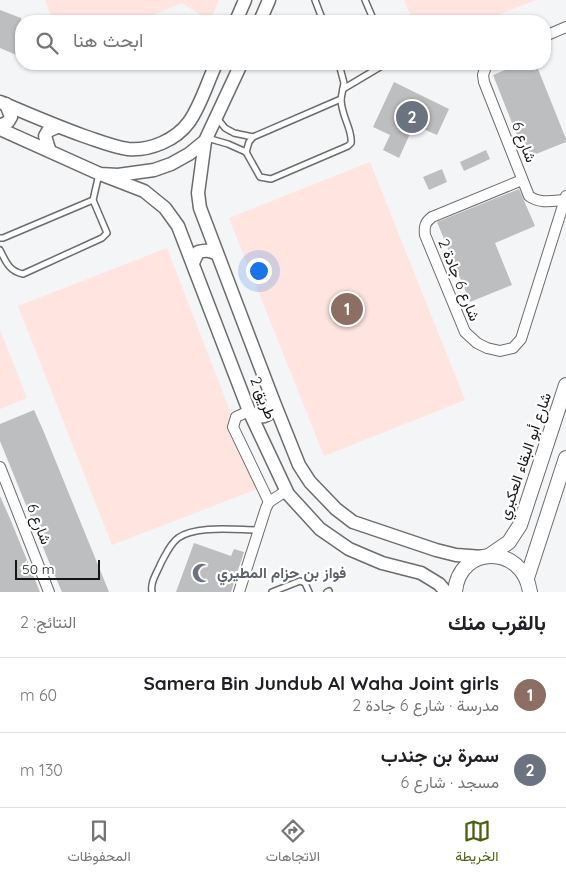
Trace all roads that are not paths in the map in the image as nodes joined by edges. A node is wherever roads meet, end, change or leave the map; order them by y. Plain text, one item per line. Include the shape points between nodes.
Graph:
1 (245, 0) edge
2 (269, 0) edge
3 (315, 0) edge
4 (365, 0) edge
5 (239, 15) edge
6 (263, 15) edge
7 (321, 15) edge
8 (371, 15) edge
9 (566, 27) edge
10 (551, 33) edge
11 (214, 70) edge
12 (234, 70) edge
13 (239, 70) edge
14 (340, 70) edge
15 (375, 70) edge
16 (485, 70) edge
17 (235, 78) junction
18 (343, 90) junction
19 (342, 99) junction
20 (3, 103) edge
21 (216, 118) junction
22 (0, 127) edge
23 (57, 127) junction
24 (253, 137) junction
25 (206, 139) junction
26 (48, 150) junction
27 (246, 152) junction
28 (100, 174) junction
29 (522, 180) junction
30 (565, 198) edge
31 (92, 200) junction
32 (0, 238) edge
33 (0, 250) edge
34 (216, 254) junction
35 (193, 263) junction
36 (566, 385) edge
37 (273, 400) junction
38 (250, 412) junction
39 (566, 458) edge
40 (0, 467) edge
41 (286, 491) junction
42 (270, 502) junction
43 (258, 530) junction
44 (487, 556) junction
45 (528, 584) edge
46 (49, 592) edge
47 (152, 592) edge
48 (239, 592) edge
49 (272, 592) edge
50 (309, 592) edge
51 (446, 592) edge
52 (456, 592) edge
53 (540, 592) edge

1 - 5 street
2 - 6 street
3 - 7 lane
4 - 8 lane
9 - 10 street
11 - 23 street via 189,122 181,131 159,144 130,149 110,146
12 - 17 street
13 - 17 street, طريق 2
14 - 18 lane
15 - 18 lane
16 - 29 street, شارع 6 via 484,82
17 - 21 street, طريق 2
18 - 19 lane
19 - 24 lane
19 - 27 lane via 342,113 352,138 348,146 271,179 260,177
20 - 22 street via 11,117
20 - 23 street
21 - 24 lane via 234,133
21 - 25 street, طريق 2
22 - 26 street, طريق 2
23 - 26 street via 45,136
24 - 27 lane
25 - 27 lane
25 - 28 street, طريق 2 via 183,157 154,170 134,174
25 - 34 street, طريق 2 via 198,193
26 - 28 street, طريق 2
28 - 31 lane
28 - 35 street, طريق 2 via 144,190 166,208 178,226
29 - 30 street, شارع 6 via 534,200
29 - 30 street, شارع 6 جادة 2 via 432,217 425,223 425,235 460,324 472,339 486,348 507,350 522,339
31 - 32 lane
31 - 33 lane via 107,233 102,238 23,274 8,267
34 - 35 street via 205,250 198,252
34 - 37 street, طريق 2
35 - 38 street, طريق 2
36 - 44 main road, شارع أبو البقاء العكبري via 520,525 509,542
37 - 38 street via 272,410 264,417
37 - 44 street, طريق 2 via 299,465 310,482 353,522 436,550 456,555
38 - 41 street, طريق 2
38 - 42 street via 236,417 233,427
39 - 45 main road
40 - 46 street, شارع 6
41 - 42 street
41 - 51 street, طريق 2 via 320,529 350,549 382,563 421,574
42 - 43 street
43 - 47 lane via 198,530 184,534 169,548 152,583
43 - 48 street
44 - 45 main road via 500,556 518,565
44 - 52 main road, شارع أبو البقاء العكبري via 466,566 460,574
45 - 53 street
49 - 50 lane via 300,581 305,583

